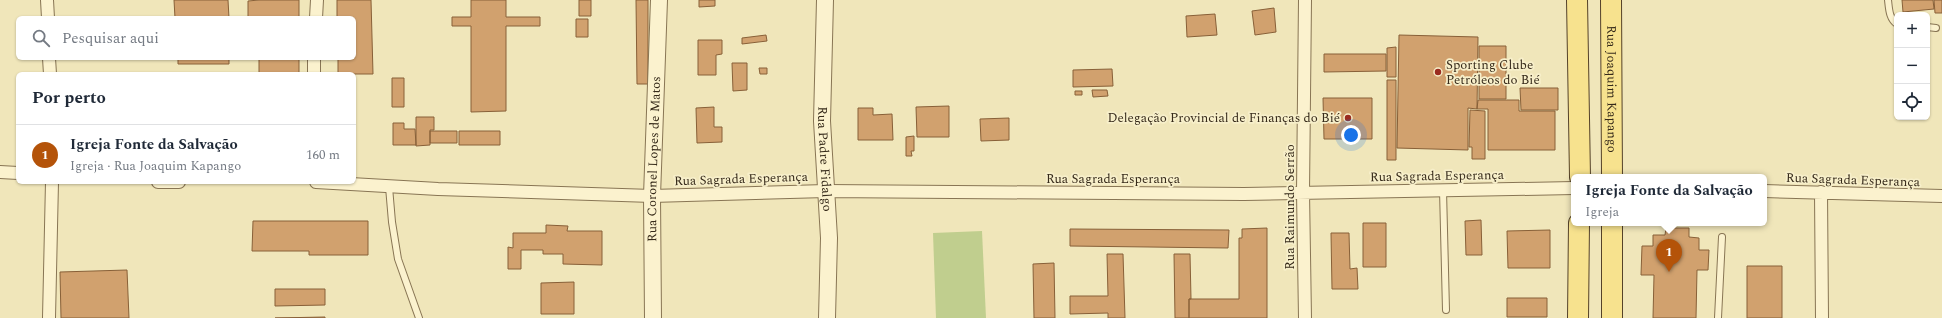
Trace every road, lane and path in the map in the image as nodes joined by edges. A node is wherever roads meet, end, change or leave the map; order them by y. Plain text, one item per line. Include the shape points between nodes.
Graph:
1 (47, 0) edge
2 (317, 0) edge
3 (659, 0) edge
4 (825, 0) edge
5 (1305, 0) edge
6 (1577, 0) edge
7 (1610, 0) edge
8 (1888, 0) edge
9 (48, 16) edge
10 (316, 16) edge
11 (1894, 22) edge
12 (1930, 27) edge
13 (1936, 28) dead end
14 (1578, 51) junction
15 (1610, 53) junction
16 (49, 60) edge
17 (314, 60) edge
18 (50, 72) edge
19 (314, 72) edge
20 (1579, 94) junction
21 (1610, 95) junction
22 (0, 172) edge
23 (16, 173) edge
24 (1580, 174) edge
25 (1612, 174) edge
26 (52, 184) edge
27 (345, 184) edge
28 (389, 187) junction
29 (1571, 188) edge
30 (1443, 190) junction
31 (826, 191) junction
32 (1767, 191) edge
33 (1303, 192) junction
34 (1821, 192) junction
35 (652, 196) junction
36 (1942, 196) edge
37 (1579, 226) edge
38 (1612, 226) edge
39 (1722, 237) dead end
40 (1446, 310) dead end
41 (1305, 312) edge
42 (49, 318) edge
43 (419, 318) edge
44 (653, 318) edge
45 (827, 318) edge
46 (1316, 318) edge
47 (1578, 318) edge
48 (1612, 318) edge
49 (1718, 318) edge
50 (1822, 318) edge

1 - 9 street
2 - 10 street
3 - 35 street, Rua Coronel Lopes de Matos
4 - 31 street, Rua Padre Fidalgo via 822,121
5 - 33 street, Rua Raimundo Serrão
6 - 14 main road
7 - 15 main road, Rua Joaquim Kapango
8 - 11 lane via 1889,13
12 - 13 lane
14 - 15 main road
14 - 20 main road
15 - 21 main road, Rua Joaquim Kapango
16 - 18 street
17 - 19 street
20 - 21 main road
20 - 24 main road
21 - 25 main road, Rua Joaquim Kapango
22 - 23 street
26 - 42 street
27 - 28 street, Rua Sagrada Esperança
28 - 35 street, Rua Sagrada Esperança
28 - 43 lane via 398,259
29 - 30 street, Rua Sagrada Esperança
30 - 33 street, Rua Sagrada Esperança
30 - 40 lane
31 - 33 street, Rua Sagrada Esperança via 1244,194
31 - 35 street, Rua Sagrada Esperança
31 - 45 street, Rua Padre Fidalgo via 829,238
32 - 34 street, Rua Sagrada Esperança
33 - 41 street, Rua Raimundo Serrão
34 - 36 street, Rua Sagrada Esperança
34 - 50 street
35 - 44 street, Rua Coronel Lopes de Matos
37 - 47 main road
38 - 48 main road
39 - 49 lane
41 - 46 street

